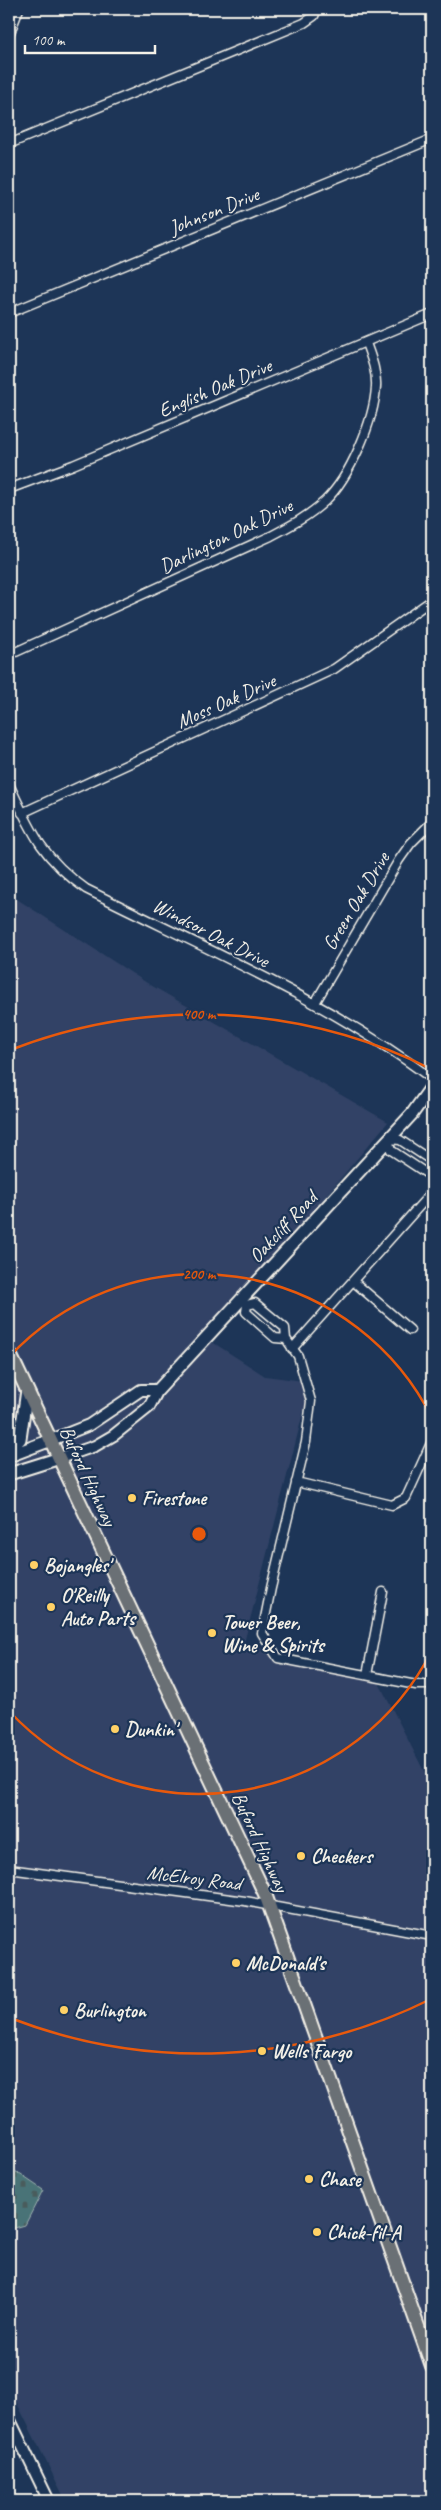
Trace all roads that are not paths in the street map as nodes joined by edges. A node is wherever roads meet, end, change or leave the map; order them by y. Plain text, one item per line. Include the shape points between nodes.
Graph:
1 (19, 9) edge
2 (317, 9) edge
3 (9, 35) edge
4 (432, 140) edge
5 (9, 144) edge
6 (9, 313) edge
7 (432, 314) edge
8 (366, 343) junction
9 (9, 489) edge
10 (432, 600) edge
11 (9, 655) edge
12 (9, 784) edge
13 (22, 813) junction
14 (432, 822) edge
15 (315, 1003) junction
16 (432, 1079) edge
17 (432, 1086) edge
18 (388, 1139) junction
19 (432, 1161) edge
20 (432, 1177) edge
21 (432, 1192) edge
22 (353, 1281) junction
23 (244, 1302) junction
24 (410, 1330) dead end
25 (286, 1339) junction
26 (292, 1349) junction
27 (9, 1352) edge
28 (27, 1390) junction
29 (158, 1390) junction
30 (51, 1440) junction
31 (432, 1441) edge
32 (9, 1451) edge
33 (9, 1456) edge
34 (60, 1458) junction
35 (9, 1474) edge
36 (296, 1482) junction
37 (383, 1592) dead end
38 (367, 1675) junction
39 (432, 1685) edge
40 (9, 1869) edge
41 (269, 1904) junction
42 (432, 1936) edge
43 (432, 2366) edge
44 (9, 2418) edge
45 (50, 2501) edge

1 - 3 street
2 - 5 street via 314,16 304,23
4 - 6 street, Johnson Drive
7 - 8 street, English Oak Drive
8 - 9 street, English Oak Drive
8 - 11 street, Darlington Oak Drive via 375,367 376,388 370,418 346,474 327,499 304,518 271,536
10 - 13 street, Moss Oak Drive via 334,668
12 - 13 street, Windsor Oak Drive
13 - 15 street, Windsor Oak Drive via 45,851 68,876 86,889
14 - 15 street, Green Oak Drive via 399,860
15 - 16 street, Windsor Oak Drive via 395,1051
17 - 18 main road, Oakcliff Road
18 - 19 street via 400,1140
18 - 20 street via 391,1150
18 - 23 main road, Oakcliff Road
21 - 22 street
22 - 24 street
22 - 26 street
23 - 25 street via 246,1312 275,1338
23 - 25 street via 255,1303 285,1328
23 - 29 main road, Oakcliff Road
25 - 26 street
26 - 36 street via 298,1356 311,1401 306,1442
27 - 28 main road, Buford Highway
28 - 30 main road, Buford Highway
28 - 32 main road via 20,1439
29 - 30 street via 141,1390 89,1425
29 - 34 street, Oakcliff Road via 149,1407 114,1435 96,1446
30 - 33 main road
30 - 34 main road, Buford Highway
31 - 36 street via 406,1498 392,1505
34 - 35 main road, Oakcliff Road
34 - 41 main road, Buford Highway
36 - 38 street via 262,1633 278,1658
37 - 38 street
38 - 39 street
40 - 41 street, McElroy Road
41 - 42 street, McElroy Road
41 - 43 main road, Buford Highway
44 - 45 street

